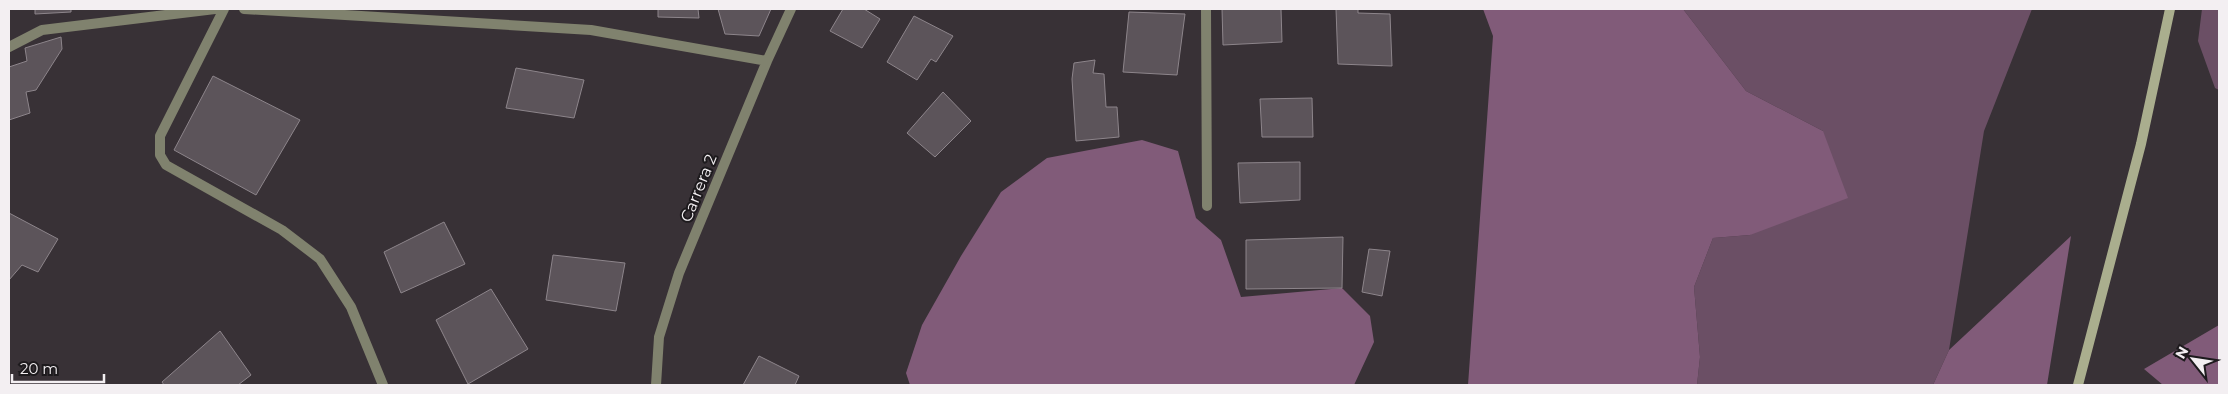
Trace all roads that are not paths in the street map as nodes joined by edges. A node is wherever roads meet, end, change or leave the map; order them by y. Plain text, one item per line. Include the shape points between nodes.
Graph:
1 (215, 9) edge
2 (224, 9) edge
3 (244, 9) edge
4 (790, 9) edge
5 (1206, 9) edge
6 (2170, 9) edge
7 (9, 47) edge
8 (767, 61) junction
9 (1207, 206) dead end
10 (383, 385) edge
11 (656, 385) edge
12 (2078, 385) edge

1 - 7 street via 42,30
2 - 10 street via 160,136 160,155 166,165 282,230 320,259 350,307
3 - 8 street via 591,30
4 - 8 street, Carrera 2
5 - 9 street
6 - 12 main road via 2140,144
8 - 11 street, Carrera 2 via 679,273 659,338

